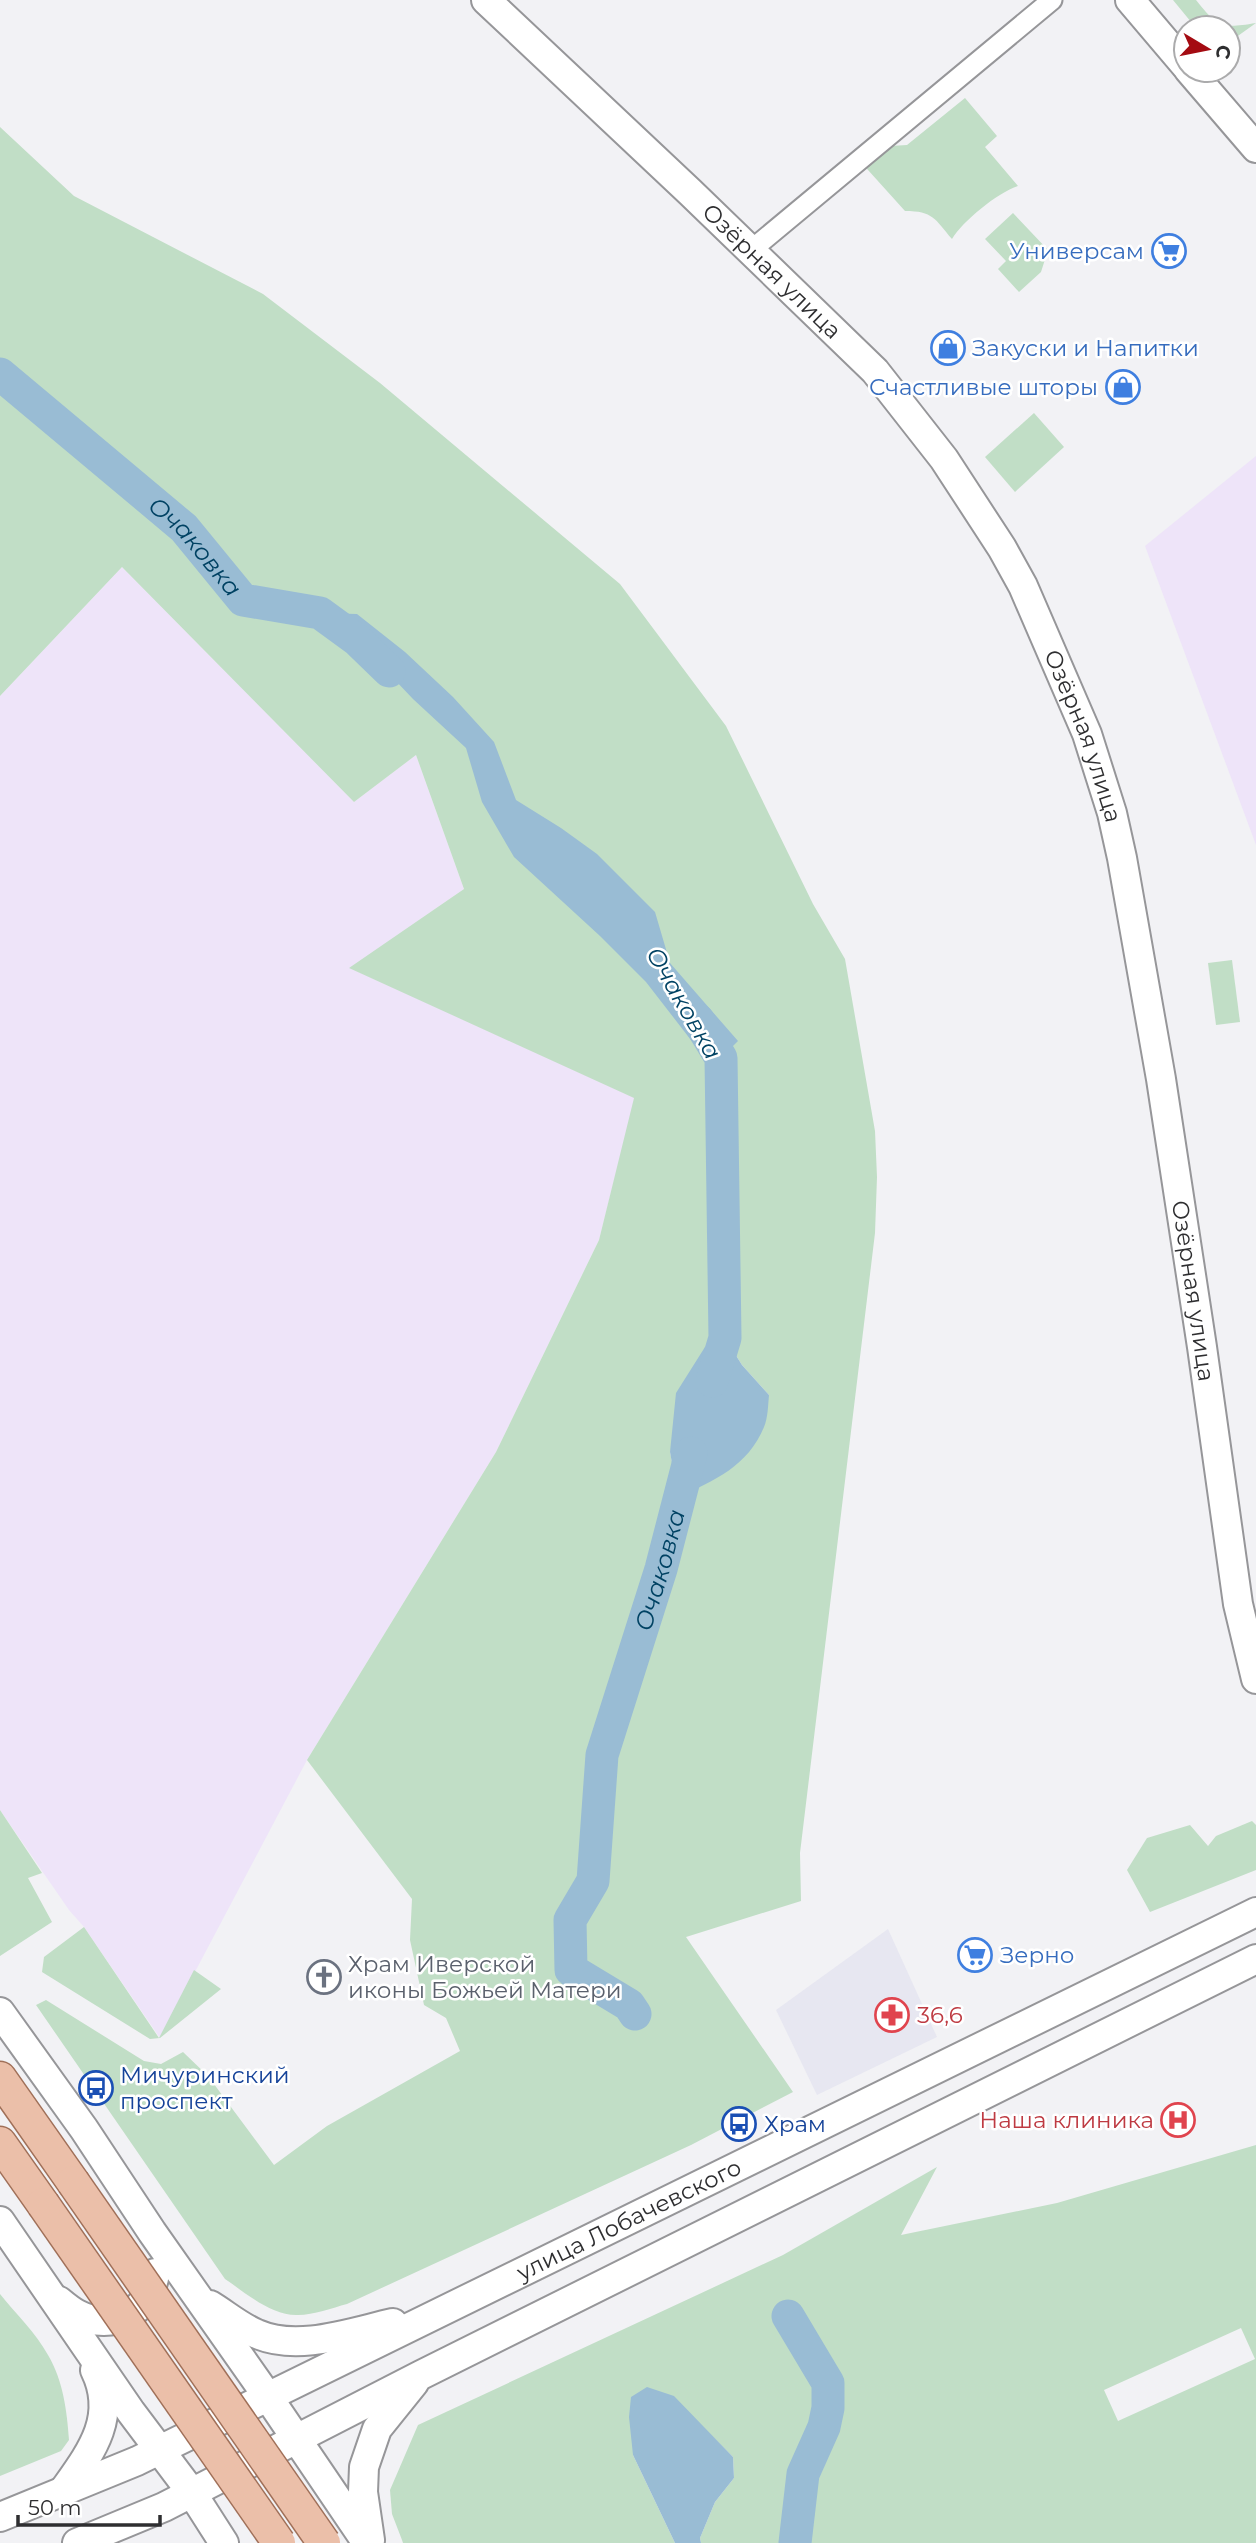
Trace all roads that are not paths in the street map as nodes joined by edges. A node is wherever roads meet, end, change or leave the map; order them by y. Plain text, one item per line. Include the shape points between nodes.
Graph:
1 (486, 0) edge
2 (1052, 0) edge
3 (1130, 0) edge
4 (1172, 50) edge
5 (1201, 84) edge
6 (1256, 148) edge
7 (750, 251) junction
8 (1256, 1679) edge
9 (1256, 1912) edge
10 (1256, 1959) edge
11 (0, 2012) edge
12 (0, 2078) edge
13 (0, 2143) edge
14 (0, 2221) edge
15 (152, 2232) junction
16 (198, 2297) junction
17 (53, 2298) junction
18 (433, 2314) junction
19 (79, 2336) junction
20 (421, 2375) junction
21 (268, 2397) junction
22 (296, 2439) junction
23 (160, 2449) junction
24 (64, 2490) junction
25 (192, 2493) junction
26 (0, 2517) edge
27 (77, 2543) edge
28 (224, 2543) edge
29 (279, 2543) edge
30 (324, 2543) edge
31 (369, 2543) edge

1 - 7 main road, Озёрная улица
2 - 7 street
3 - 4 main road
5 - 6 main road
7 - 8 main road, Озёрная улица via 875,372 944,459 1023,586 1087,734 1112,813 1133,916 1199,1323 1238,1604
9 - 18 main road, улица Лобачевского
10 - 20 main road, улица Лобачевского
11 - 15 main road
12 - 30 main road, bridge
13 - 29 main road, bridge
14 - 17 main road
15 - 16 main road
15 - 17 main road via 155,2277 144,2303 134,2312 95,2320
16 - 18 main road via 257,2334 301,2341
16 - 21 main road
17 - 19 main road
18 - 21 main road, улица Лобачевского
19 - 23 main road
19 - 24 main road via 103,2391 104,2411 87,2457
20 - 22 main road, улица Лобачевского
20 - 31 main road via 377,2429 364,2467
21 - 22 main road
21 - 23 main road, улица Лобачевского
22 - 25 main road, улица Лобачевского
22 - 31 main road
23 - 24 main road, улица Лобачевского
23 - 25 main road
24 - 26 main road, улица Лобачевского
25 - 27 main road, улица Лобачевского
25 - 28 main road

